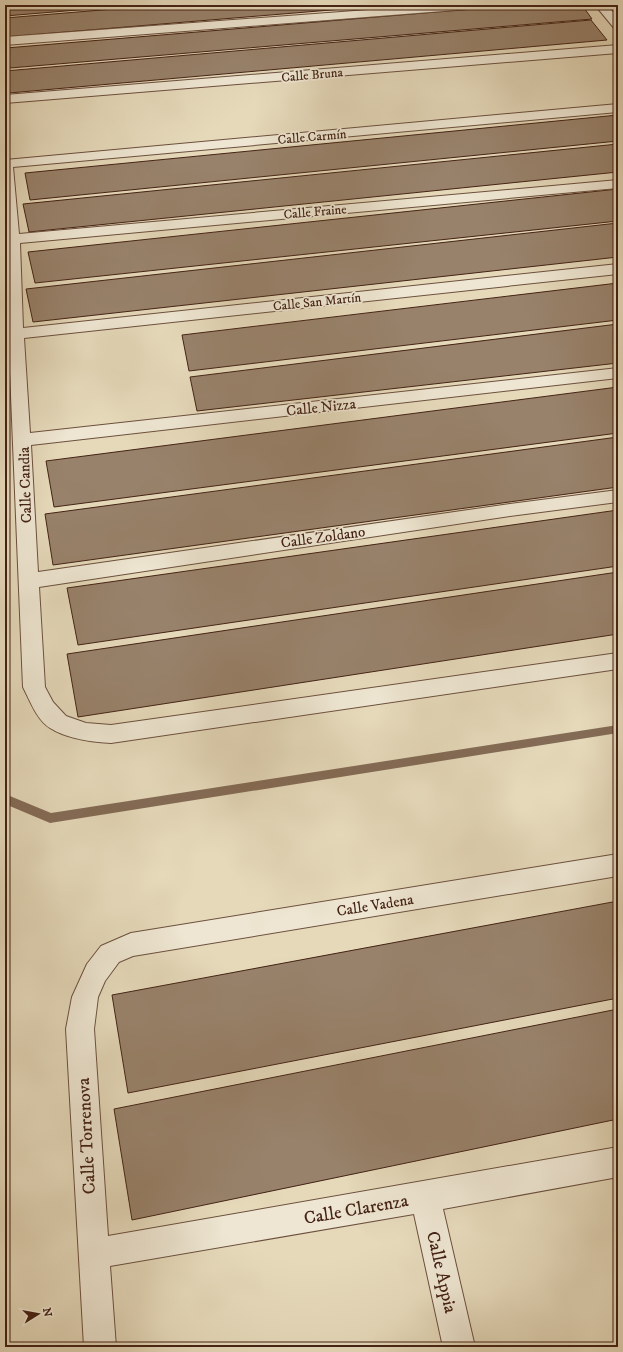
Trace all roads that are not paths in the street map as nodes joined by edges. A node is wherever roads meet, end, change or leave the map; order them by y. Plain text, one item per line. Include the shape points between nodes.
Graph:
1 (482, 5) edge
2 (601, 5) edge
3 (618, 25) edge
4 (5, 41) edge
5 (618, 49) edge
6 (5, 99) edge
7 (618, 108) edge
8 (6, 164) edge
9 (618, 184) edge
10 (12, 239) junction
11 (618, 269) edge
12 (12, 343) edge
13 (618, 373) edge
14 (12, 381) edge
15 (23, 440) junction
16 (618, 496) edge
17 (28, 581) junction
18 (618, 661) edge
19 (618, 865) edge
20 (131, 945) joint
21 (618, 1162) edge
22 (425, 1197) junction
23 (93, 1254) junction
24 (100, 1347) edge
25 (459, 1347) edge

1 - 4 street
2 - 3 street
5 - 6 street, Calle Bruna
7 - 8 street, Calle Carmín
8 - 10 street, Calle Candia
9 - 10 street, Calle Fraine
10 - 12 street, Calle Candia
11 - 12 street, Calle San Martín
12 - 14 street, Calle Candia
13 - 15 street, Calle Nizza
14 - 15 street, Calle Candia
15 - 17 street, Calle Candia
16 - 17 street, Calle Zoldano
17 - 18 street, Calle Candia via 34,687 45,708 58,722 85,732 111,734
19 - 20 street, Calle Vadena
20 - 23 street, Calle Torrenova via 110,954 96,973 85,997 80,1029
21 - 22 street, Calle Clarenza
22 - 23 street, Calle Clarenza
22 - 25 street, Calle Appia
23 - 24 street, Calle Torrenova

